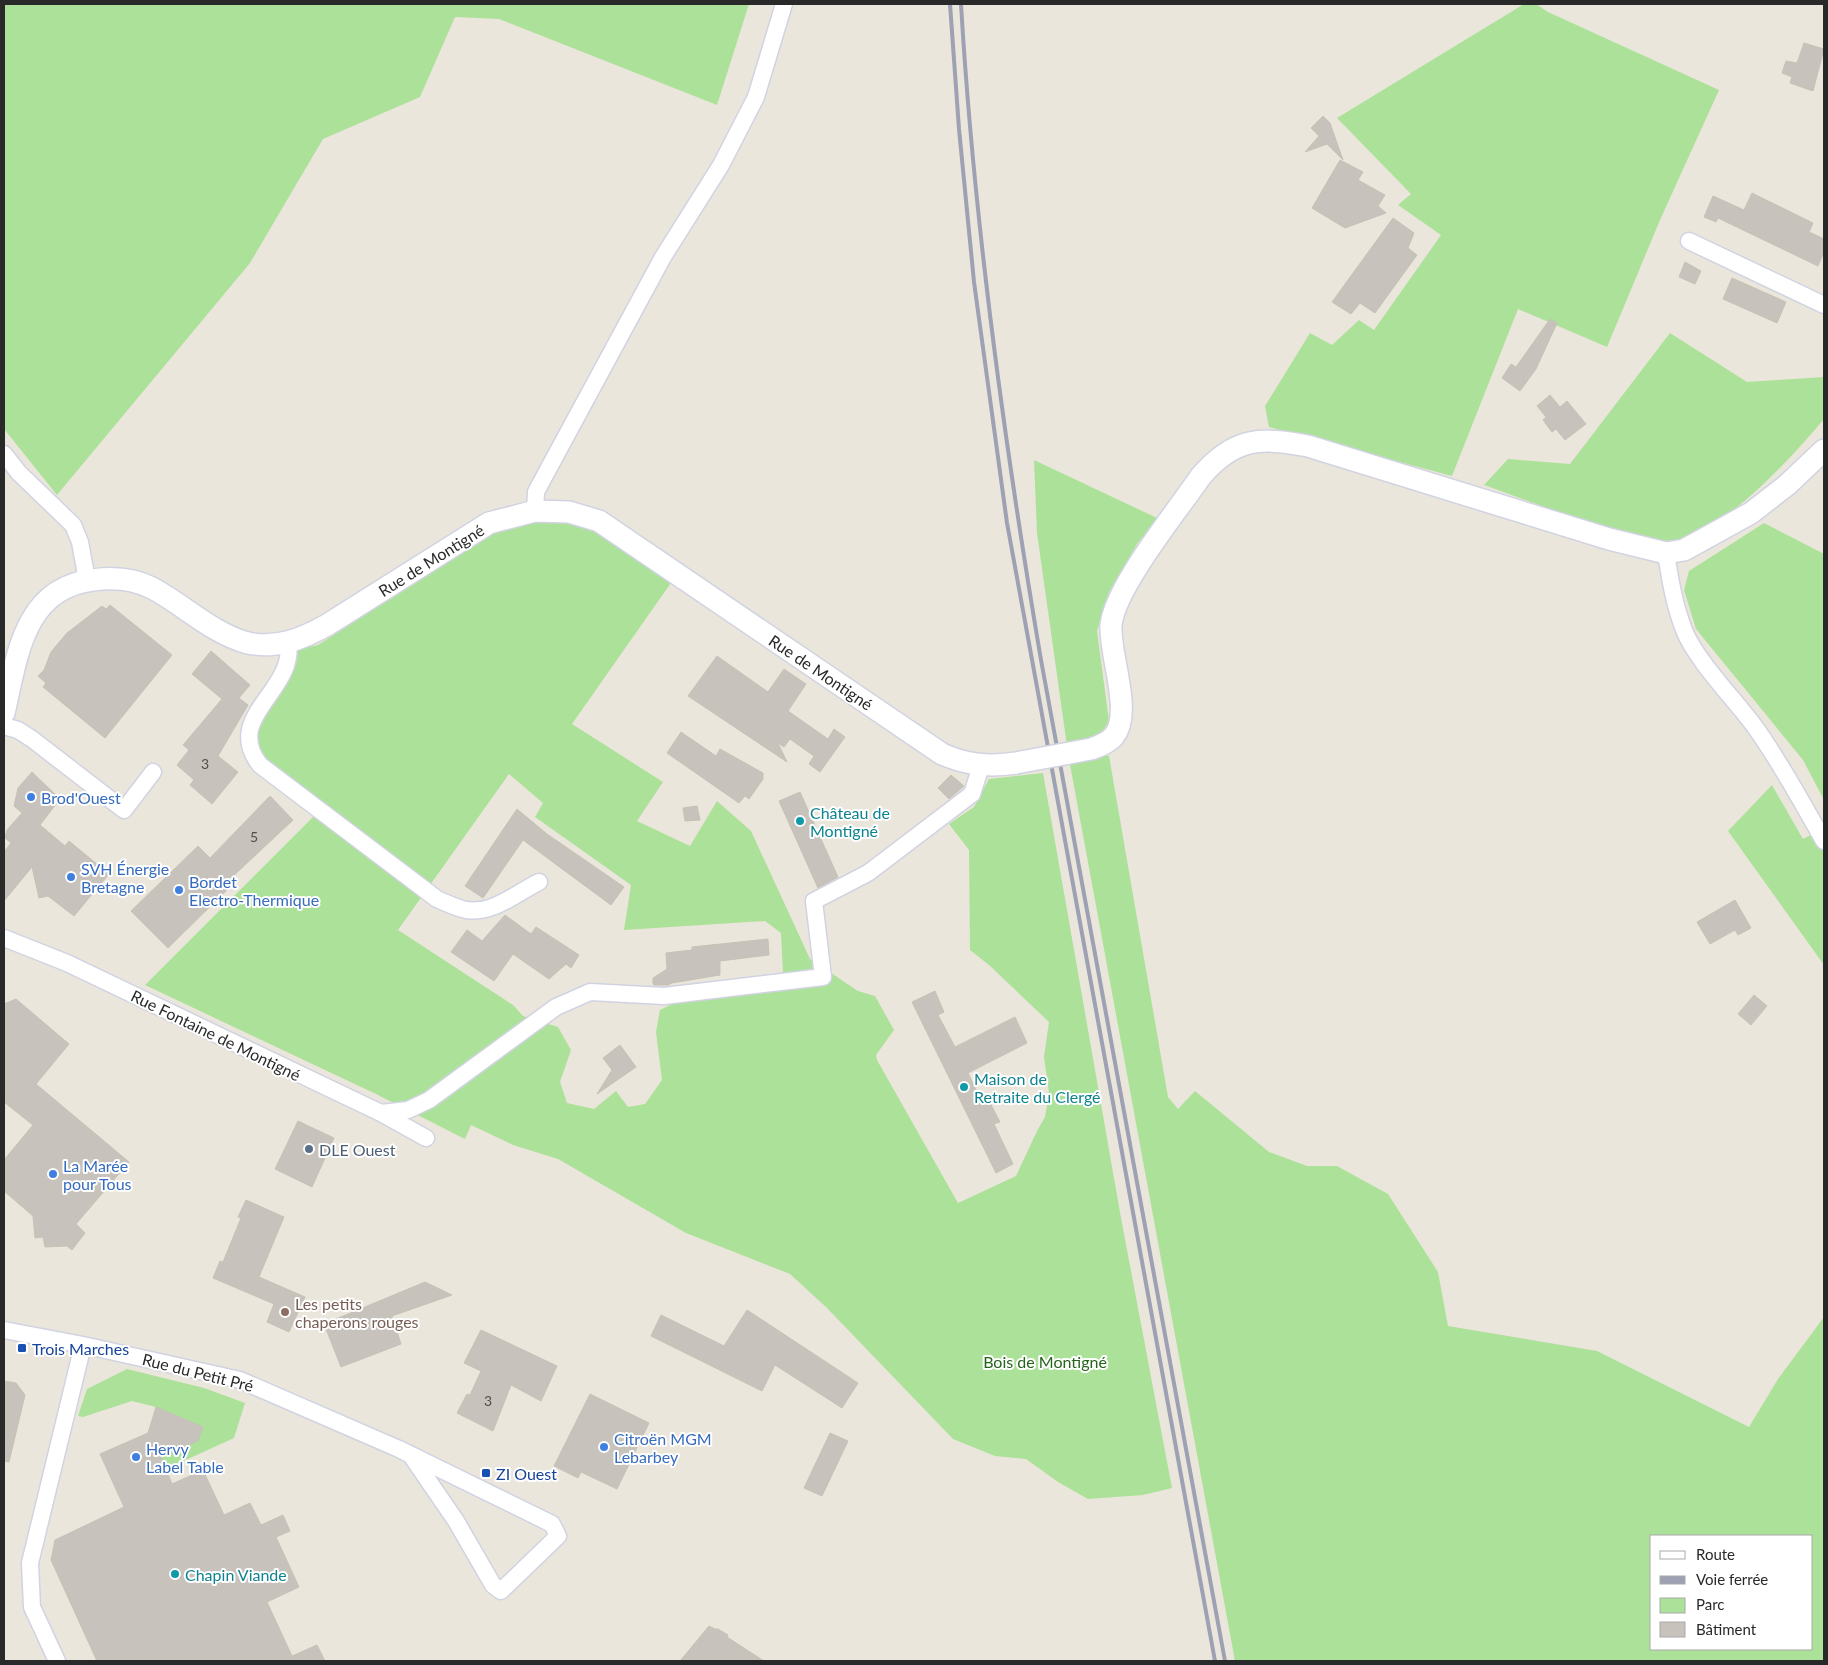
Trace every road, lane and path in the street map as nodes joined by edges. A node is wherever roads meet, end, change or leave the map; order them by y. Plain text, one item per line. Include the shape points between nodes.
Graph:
1 (784, 4) edge
2 (1689, 241) dead end
3 (1824, 305) edge
4 (1824, 450) edge
5 (4, 454) edge
6 (535, 511) junction
7 (1666, 553) junction
8 (87, 580) junction
9 (288, 643) junction
10 (4, 713) edge
11 (4, 726) edge
12 (981, 766) junction
13 (154, 772) dead end
14 (1824, 841) edge
15 (539, 882) dead end
16 (4, 938) edge
17 (381, 1113) junction
18 (426, 1138) dead end
19 (4, 1330) edge
20 (83, 1345) junction
21 (410, 1454) junction
22 (57, 1661) edge

1 - 6 street via 756,96 721,165 663,257 536,492
2 - 3 street
4 - 7 street via 1787,486 1751,513 1684,550
5 - 8 street via 19,473 74,525
6 - 9 street, Rue de Montigné via 489,523 327,625
6 - 12 street, Rue de Montigné via 569,512 599,521 942,754
7 - 12 street, Rue de Montigné, bridge via 1308,446 1272,441 1246,443 1216,459 1201,476 1124,588 1111,626 1121,704 1119,727 1109,742 1091,749
7 - 14 street via 1670,586 1684,631 1786,774
8 - 9 street, Rue de Montigné via 118,579 142,583 235,638 261,644
8 - 10 street, Rue de Montigné via 64,588 34,614 20,647
9 - 15 street via 283,674 250,726 249,744 260,765 437,900 467,910 483,908 514,898
11 - 13 street via 32,739 124,810
12 - 17 street via 972,794 868,873 814,901 823,977 664,996 590,992 556,1007 429,1100 408,1110
16 - 17 street, Rue Fontaine de Montigné via 66,963
17 - 18 street, Rue Fontaine de Montigné
19 - 20 street, Rue du Petit Pré
20 - 21 street, Rue du Petit Pré via 240,1380
20 - 22 street via 30,1563 32,1607
21 - 21 street, Rue du Petit Pré via 456,1521 493,1584 501,1591 558,1536 552,1524

